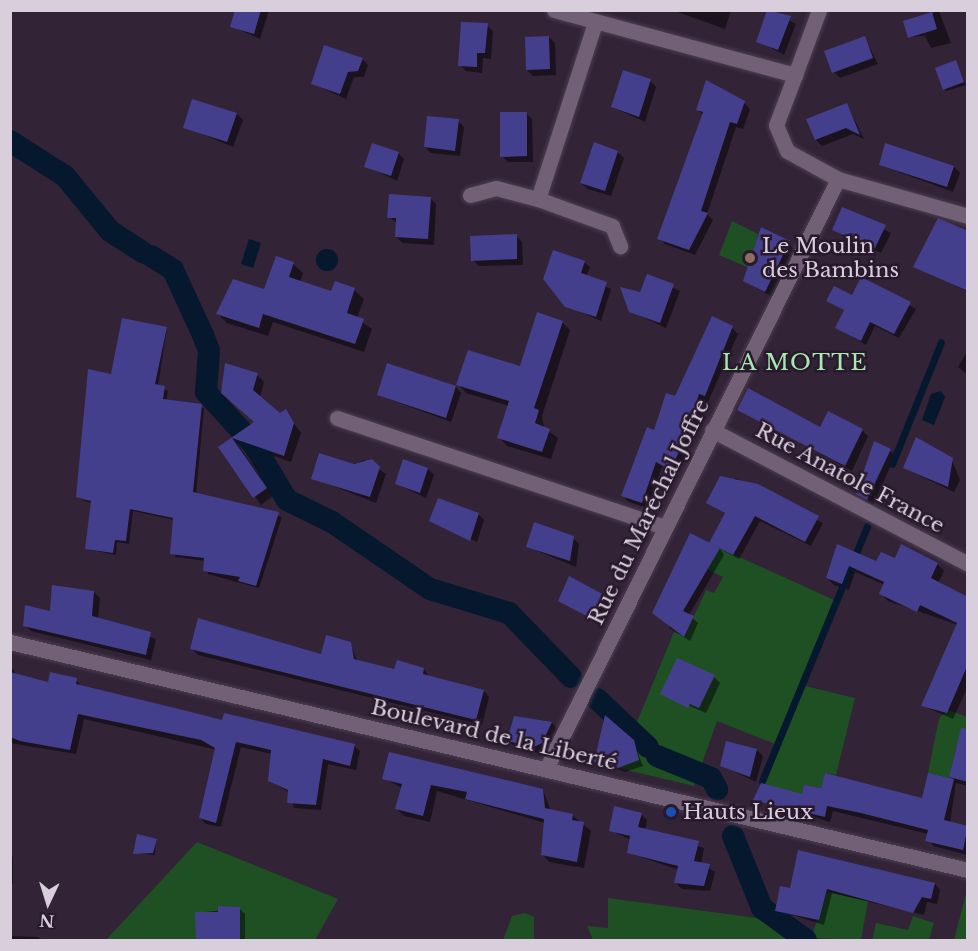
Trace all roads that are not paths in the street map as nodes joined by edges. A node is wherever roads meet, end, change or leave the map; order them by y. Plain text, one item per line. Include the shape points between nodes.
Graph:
1 (554, 10) edge
2 (819, 10) edge
3 (595, 22) junction
4 (795, 75) junction
5 (838, 179) junction
6 (470, 195) dead end
7 (538, 199) junction
8 (968, 216) edge
9 (620, 246) dead end
10 (337, 418) dead end
11 (712, 430) junction
12 (664, 527) junction
13 (968, 564) edge
14 (10, 642) edge
15 (546, 769) junction
16 (968, 870) edge

1 - 3 street
2 - 4 street
3 - 4 street
3 - 7 street
4 - 5 street via 776,125 780,141 801,161
5 - 8 street
5 - 11 street, Rue du Maréchal Joffre
6 - 7 street via 496,188
7 - 9 street via 612,226
10 - 12 street
11 - 12 street, Rue du Maréchal Joffre
11 - 13 street, Rue Anatole France
12 - 15 street, Rue du Maréchal Joffre
14 - 15 street, Boulevard de la Liberté
15 - 16 street, Boulevard de la Liberté

